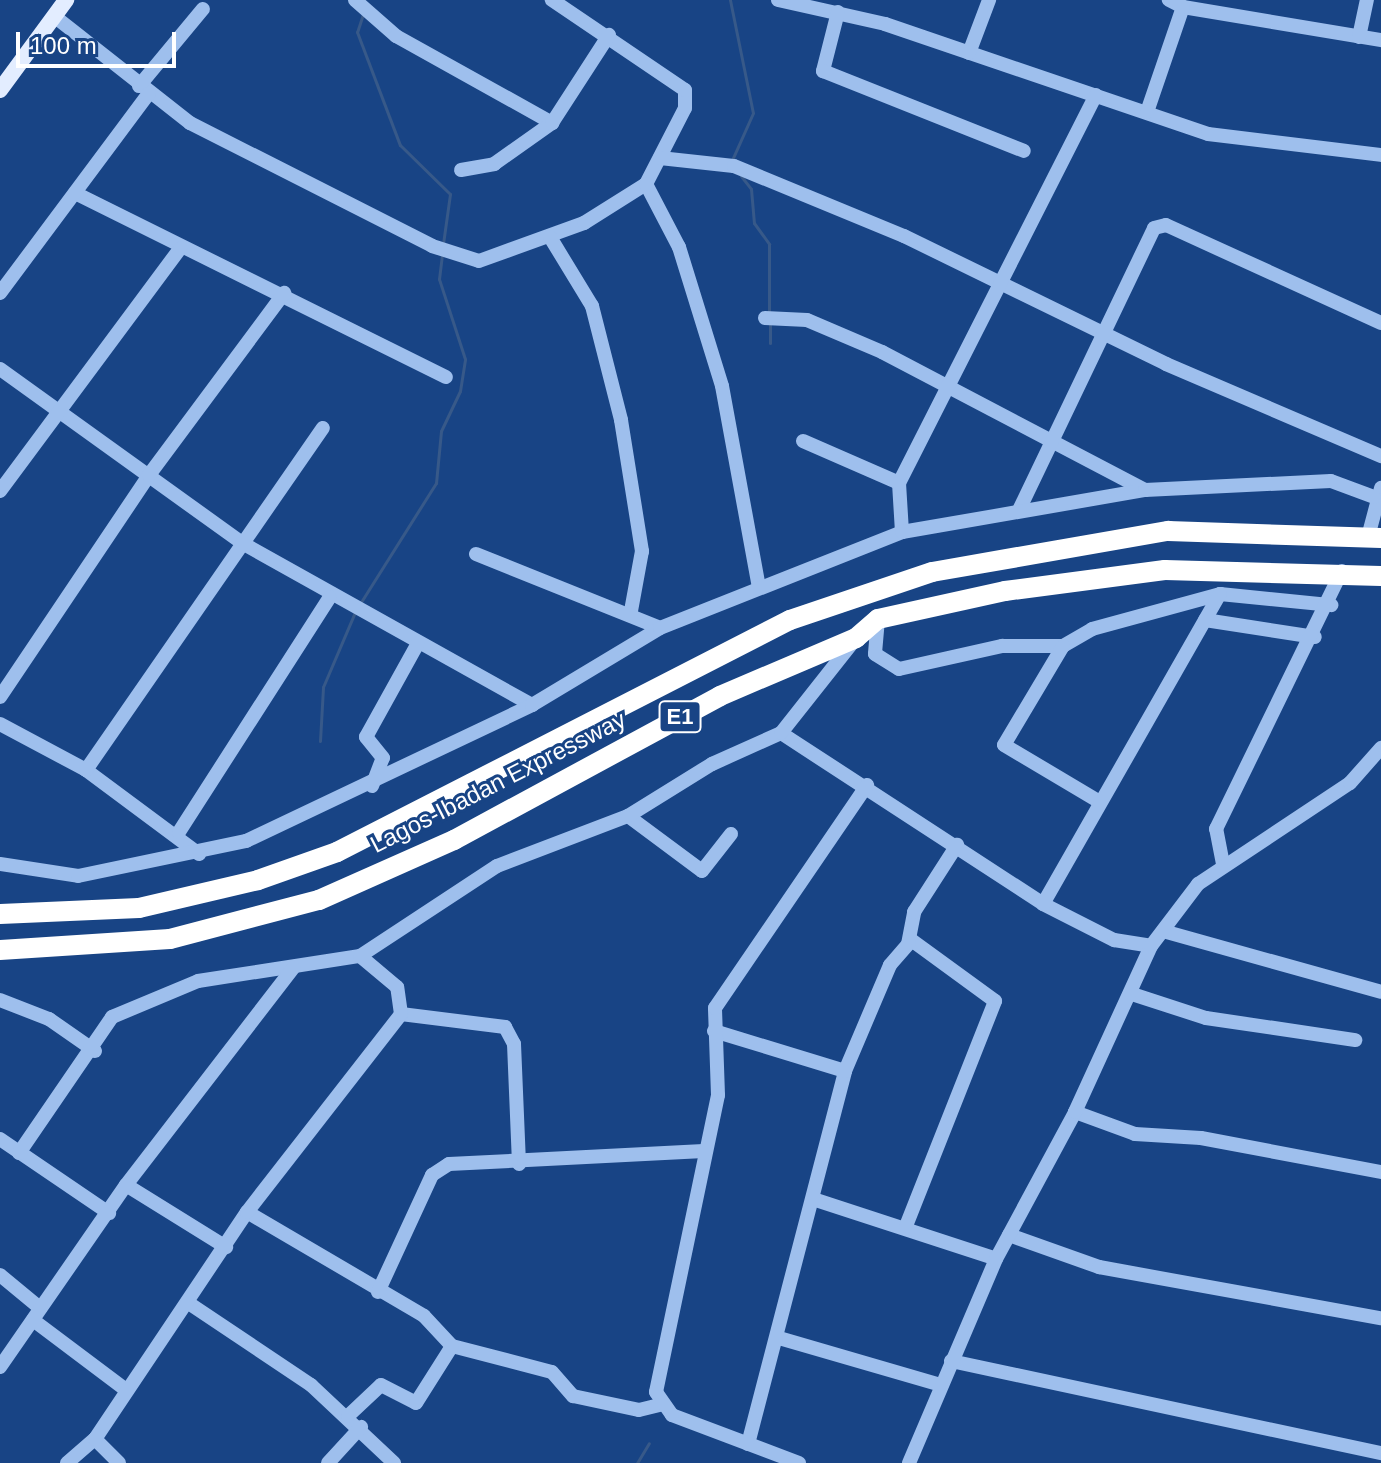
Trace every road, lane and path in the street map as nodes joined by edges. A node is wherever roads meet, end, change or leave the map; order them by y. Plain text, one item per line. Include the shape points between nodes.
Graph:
1 (355, 0) edge
2 (552, 0) edge
3 (778, 0) edge
4 (989, 0) edge
5 (1367, 0) edge
6 (64, 1) edge
7 (1176, 4) edge
8 (203, 9) dead end
9 (838, 12) junction
10 (54, 16) junction
11 (609, 35) junction
12 (1359, 37) junction
13 (1381, 40) edge
14 (969, 53) junction
15 (144, 89) junction
16 (0, 90) edge
17 (1096, 95) junction
18 (1147, 112) junction
19 (552, 123) junction
20 (1024, 151) dead end
21 (1381, 155) edge
22 (660, 158) junction
23 (461, 170) dead end
24 (646, 184) junction
25 (75, 193) junction
26 (550, 237) junction
27 (180, 249) junction
28 (1002, 283) junction
29 (0, 293) edge
30 (284, 293) junction
31 (765, 318) dead end
32 (1381, 323) edge
33 (1106, 334) junction
34 (0, 369) edge
35 (446, 377) dead end
36 (953, 387) junction
37 (60, 409) junction
38 (323, 428) dead end
39 (1058, 440) junction
40 (803, 441) dead end
41 (1381, 456) edge
42 (149, 475) junction
43 (899, 483) junction
44 (1145, 490) junction
45 (0, 491) edge
46 (1378, 492) edge
47 (1020, 508) junction
48 (902, 532) junction
49 (1374, 538) edge
50 (242, 543) junction
51 (476, 554) dead end
52 (1342, 571) junction
53 (1381, 576) edge
54 (759, 588) junction
55 (1220, 594) junction
56 (330, 597) junction
57 (1331, 605) junction
58 (631, 611) junction
59 (878, 619) junction
60 (1205, 620) junction
61 (660, 628) junction
62 (1315, 637) junction
63 (856, 638) junction
64 (418, 643) junction
65 (1063, 646) junction
66 (0, 697) edge
67 (532, 705) junction
68 (0, 724) edge
69 (781, 733) junction
70 (1381, 748) edge
71 (86, 770) junction
72 (867, 785) junction
73 (372, 786) junction
74 (1100, 802) junction
75 (628, 816) junction
76 (179, 832) junction
77 (731, 834) dead end
78 (957, 845) junction
79 (199, 854) junction
80 (0, 864) edge
81 (1223, 864) junction
82 (1043, 904) junction
83 (0, 914) edge
84 (1163, 931) junction
85 (910, 939) junction
86 (1151, 946) junction
87 (0, 950) edge
88 (360, 956) junction
89 (293, 968) junction
90 (1381, 992) edge
91 (1132, 994) junction
92 (0, 1000) edge
93 (401, 1014) junction
94 (714, 1031) junction
95 (1355, 1040) dead end
96 (95, 1051) junction
97 (845, 1071) junction
98 (1075, 1112) junction
99 (0, 1139) edge
100 (704, 1151) junction
101 (19, 1153) junction
102 (519, 1164) junction
103 (1381, 1172) edge
104 (126, 1185) junction
105 (816, 1200) junction
106 (247, 1212) junction
107 (109, 1213) junction
108 (906, 1226) junction
109 (1009, 1235) junction
110 (226, 1247) junction
111 (996, 1259) junction
112 (0, 1275) edge
113 (378, 1292) junction
114 (190, 1304) junction
115 (37, 1314) junction
116 (1381, 1318) edge
117 (779, 1338) junction
118 (452, 1346) junction
119 (951, 1361) junction
120 (0, 1367) edge
121 (941, 1385) junction
122 (125, 1389) junction
123 (659, 1405) junction
124 (348, 1416) junction
125 (361, 1427) junction
126 (95, 1439) junction
127 (748, 1444) junction
128 (1381, 1453) edge
129 (67, 1463) edge
130 (119, 1463) edge
131 (328, 1463) edge
132 (394, 1463) edge
133 (799, 1463) edge
134 (909, 1463) edge

1 - 19 street via 396,36
2 - 11 street
3 - 9 street
4 - 14 street
5 - 12 street
6 - 10 main road
7 - 12 street
7 - 18 street
8 - 15 street
9 - 14 street
9 - 20 street via 823,71
10 - 15 street
10 - 16 main road
11 - 19 street
11 - 22 street via 685,90 685,108
12 - 13 street
14 - 17 street
15 - 25 street
15 - 26 street via 190,123 456,256 479,261
17 - 18 street
17 - 28 street
18 - 21 street via 1208,134
19 - 23 street via 494,164
22 - 24 street
22 - 28 street via 734,166
24 - 26 street
24 - 54 street via 679,247 722,386
25 - 27 street
25 - 29 street
26 - 58 street via 592,306 621,420 642,551
27 - 30 street
27 - 37 street
28 - 33 street
28 - 36 street
30 - 35 street
30 - 42 street
31 - 36 street via 807,320
32 - 33 street via 1166,225 1154,228
33 - 39 street
33 - 41 street
34 - 37 street
36 - 39 street
36 - 43 street
37 - 42 street
37 - 45 street
38 - 50 street
39 - 44 street
39 - 47 street
40 - 43 street
42 - 50 street
42 - 66 street
43 - 48 street
44 - 46 street via 1331,481
44 - 47 street
46 - 49 street
47 - 48 street
48 - 54 street
49 - 83 highway, Lagos-Ibadan Expressway / E1 via 1168,531 932,572 790,620 337,852 139,908
50 - 56 street
50 - 71 street
51 - 58 street
52 - 53 highway, Lagos-Ibadan Expressway / E1
52 - 57 street
52 - 59 highway, Lagos-Ibadan Expressway / E1 via 1226,566 1094,577
54 - 61 street
55 - 57 street
55 - 60 street
55 - 65 street via 1092,629
56 - 64 street via 375,615
56 - 76 street
57 - 62 street
58 - 61 street
59 - 63 highway, Lagos-Ibadan Expressway / E1
59 - 65 street via 875,654 889,670 1002,646
60 - 62 street
60 - 74 street
61 - 67 street
62 - 81 street via 1216,829
63 - 69 street
63 - 87 highway, Lagos-Ibadan Expressway / E1 via 720,696 454,840 319,900 170,939
64 - 67 street
64 - 73 street via 366,737 383,758
65 - 74 street via 1004,745
67 - 73 street
68 - 71 street
69 - 72 street
69 - 75 street via 712,764
70 - 81 street via 1350,783
71 - 76 street
72 - 78 street
72 - 94 street via 736,971 715,1008
73 - 79 street
74 - 82 street
75 - 77 street via 702,871
75 - 88 street via 497,866
76 - 79 street
78 - 82 street
78 - 85 street via 914,912
79 - 80 street via 78,876
81 - 84 street
82 - 86 street via 1114,940
84 - 86 street
84 - 90 street
85 - 97 street via 890,965
85 - 108 street via 995,1001
86 - 91 street
88 - 89 street
88 - 93 street via 397,987
89 - 96 street via 163,991 112,1017
89 - 104 street
91 - 95 street via 1216,1020
91 - 98 street
92 - 96 street via 59,1025
93 - 102 street via 505,1027 514,1044
93 - 106 street
94 - 97 street
94 - 100 street via 718,1095
96 - 101 street
97 - 105 street
98 - 103 street via 1135,1134 1201,1138
98 - 109 street
99 - 101 street
100 - 102 street
100 - 123 street via 665,1334
101 - 107 street
102 - 113 street via 464,1162 432,1175
104 - 107 street
104 - 110 street
105 - 108 street
105 - 117 street
106 - 110 street
106 - 113 street
107 - 115 street
108 - 111 street
109 - 111 street
109 - 116 street via 1099,1267
110 - 114 street
111 - 119 street
112 - 115 street
113 - 118 street via 424,1316
114 - 122 street
114 - 124 street
115 - 120 street
115 - 122 street
117 - 121 street
117 - 127 street
118 - 123 street via 552,1372 573,1396 639,1410
118 - 124 street via 416,1403 381,1385
119 - 121 street
119 - 128 street
121 - 134 street
122 - 126 street
123 - 127 street
124 - 125 street
125 - 131 street
125 - 132 street
126 - 129 street
126 - 130 street
127 - 133 street

